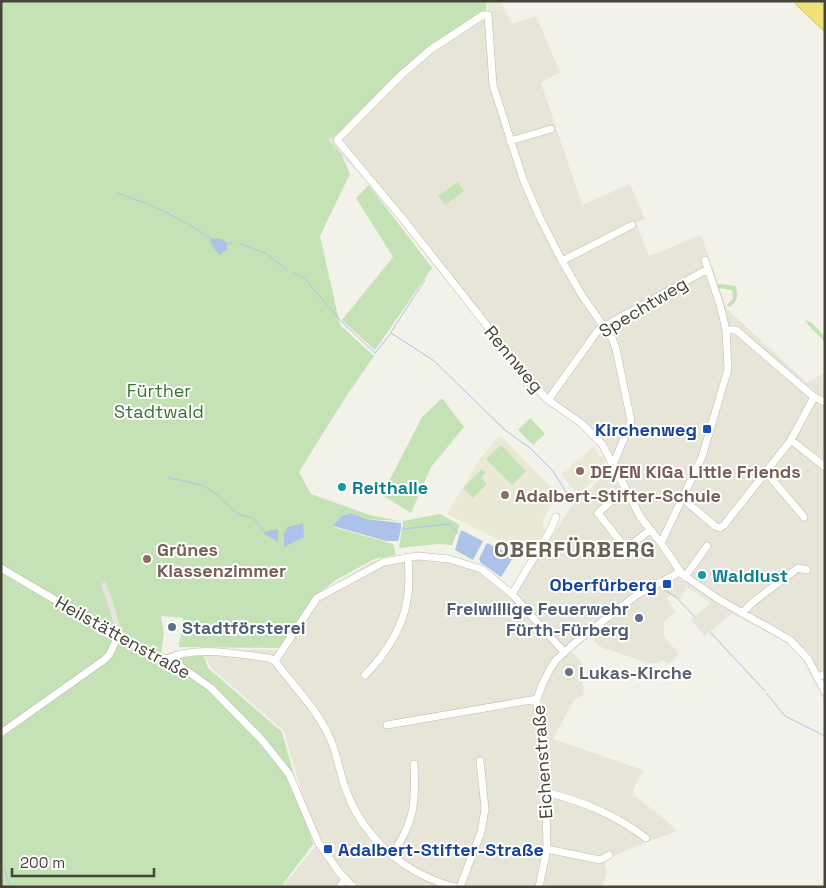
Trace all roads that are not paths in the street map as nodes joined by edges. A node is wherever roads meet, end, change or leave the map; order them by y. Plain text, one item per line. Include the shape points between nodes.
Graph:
1 (800, 1) edge
2 (812, 1) edge
3 (825, 14) edge
4 (825, 25) edge
5 (550, 129) dead end
6 (510, 141) junction
7 (632, 225) dead end
8 (705, 260) dead end
9 (562, 261) junction
10 (708, 269) junction
11 (604, 327) junction
12 (726, 330) junction
13 (814, 397) junction
14 (548, 400) junction
15 (825, 402) edge
16 (791, 440) junction
17 (613, 465) junction
18 (825, 467) edge
19 (766, 472) junction
20 (625, 489) junction
21 (682, 498) junction
22 (556, 517) dead end
23 (804, 517) dead end
24 (650, 530) junction
25 (661, 543) junction
26 (707, 546) dead end
27 (408, 556) junction
28 (1, 568) edge
29 (807, 570) dead end
30 (682, 574) junction
31 (512, 594) junction
32 (742, 613) junction
33 (118, 637) junction
34 (564, 652) junction
35 (166, 659) junction
36 (275, 661) junction
37 (364, 675) dead end
38 (821, 675) edge
39 (825, 692) edge
40 (537, 699) junction
41 (387, 725) dead end
42 (1, 733) edge
43 (480, 761) dead end
44 (414, 764) dead end
45 (546, 792) junction
46 (646, 838) dead end
47 (547, 849) junction
48 (609, 855) dead end
49 (392, 856) junction
50 (345, 879) junction
51 (340, 887) edge
52 (353, 887) edge
53 (454, 887) edge
54 (460, 887) edge
55 (539, 887) edge

1 - 4 highway
2 - 3 highway
5 - 6 street
6 - 9 street via 539,216
6 - 14 street, Rennweg via 493,85 488,15 483,15 430,50 337,140
7 - 9 street
8 - 10 street
9 - 11 street
10 - 11 street, Spechtweg
10 - 12 street
11 - 14 street, Spechtweg via 595,333
11 - 17 street via 616,349 631,421
12 - 13 street via 736,330
12 - 21 street via 726,382 702,457
13 - 15 street
13 - 16 street
14 - 17 street, Rennweg via 593,433
16 - 18 street
16 - 19 street
17 - 20 street, Rennweg
19 - 21 street via 720,528
19 - 23 street
20 - 24 street, Rennweg
20 - 24 street via 598,513 626,549
21 - 25 street
22 - 31 street
24 - 25 street, Rennweg
25 - 30 street, Rennweg
26 - 30 street
27 - 31 street via 434,556 470,565
27 - 36 street via 384,562 317,598
27 - 37 street via 409,586 402,617 381,656
28 - 33 street, Heilstättenstraße
29 - 32 street via 798,568
30 - 32 street, Rennweg
30 - 34 street, Eichenstraße via 638,594
31 - 34 street
32 - 38 street, Rennweg via 790,640
33 - 35 street, Heilstättenstraße
33 - 42 street via 104,660
34 - 40 street, Eichenstraße via 550,669
35 - 36 street via 178,654 218,652
35 - 50 street, Heilstättenstraße via 211,688 290,774 318,842
36 - 49 street via 315,712 330,738 345,788 358,816
38 - 39 street, Rennweg
40 - 41 street
40 - 45 street, Eichenstraße
43 - 54 street via 485,809 481,832
44 - 49 street via 416,791 413,811 408,829
45 - 46 street via 598,808
45 - 47 street, Eichenstraße
47 - 48 street via 600,860
47 - 55 street, Eichenstraße
49 - 53 street via 425,877
50 - 51 street
50 - 52 street, Heilstättenstraße

